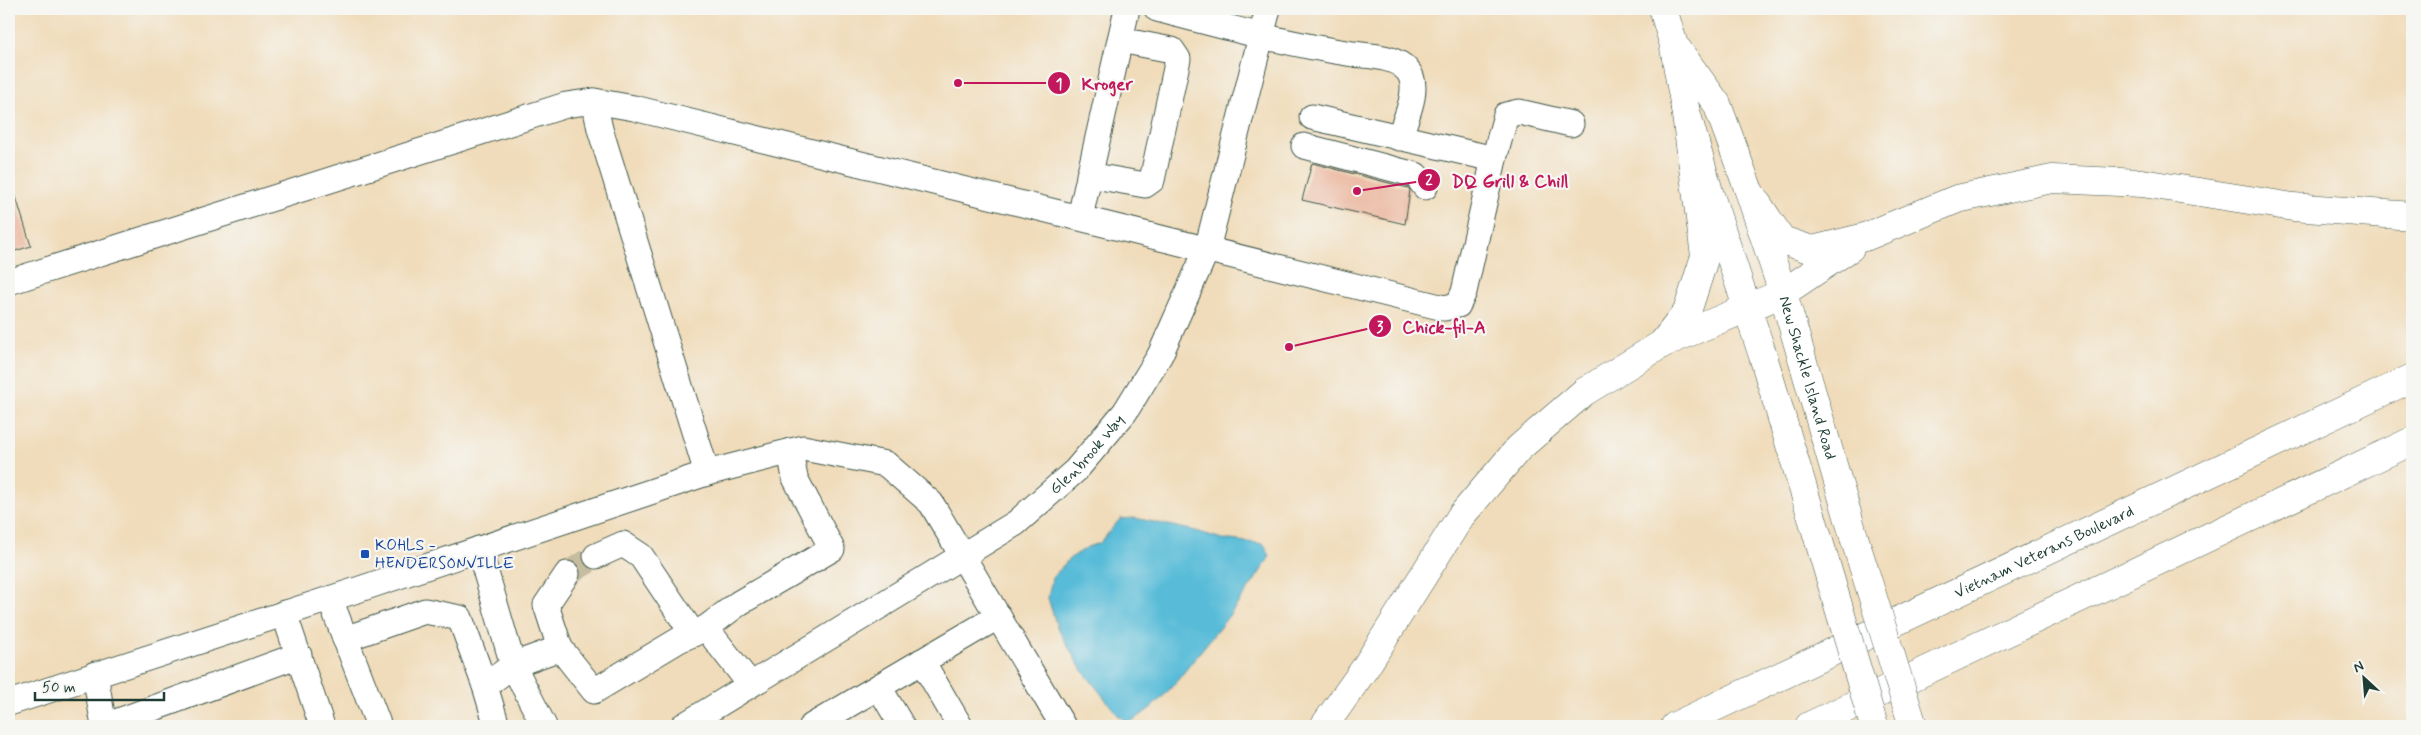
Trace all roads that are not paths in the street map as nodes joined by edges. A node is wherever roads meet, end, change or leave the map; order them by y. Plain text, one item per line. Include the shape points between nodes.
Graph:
1 (1127, 9) edge
2 (1157, 9) edge
3 (1268, 9) edge
4 (1663, 9) edge
5 (1259, 36) junction
6 (1120, 40) junction
7 (1673, 42) junction
8 (594, 101) junction
9 (1685, 108) junction
10 (1312, 117) dead end
11 (1571, 124) dead end
12 (1399, 138) junction
13 (1304, 146) dead end
14 (1494, 159) junction
15 (1089, 175) junction
16 (1425, 187) dead end
17 (1748, 191) junction
18 (2412, 216) edge
19 (1080, 217) junction
20 (1865, 237) junction
21 (1207, 249) junction
22 (9, 282) edge
23 (1783, 293) junction
24 (1746, 308) junction
25 (1662, 344) junction
26 (2412, 378) edge
27 (2412, 441) edge
28 (790, 451) junction
29 (707, 473) junction
30 (479, 549) junction
31 (963, 554) junction
32 (596, 556) tunnel mouth
33 (567, 574) tunnel mouth
34 (330, 599) junction
35 (284, 614) junction
36 (999, 616) junction
37 (699, 631) junction
38 (345, 638) junction
39 (560, 648) junction
40 (299, 655) junction
41 (922, 661) junction
42 (513, 665) junction
43 (95, 674) junction
44 (750, 684) junction
45 (485, 686) junction
46 (879, 687) junction
47 (9, 702) edge
48 (105, 726) edge
49 (322, 726) edge
50 (379, 726) edge
51 (497, 726) edge
52 (544, 726) edge
53 (683, 726) edge
54 (812, 726) edge
55 (902, 726) edge
56 (960, 726) edge
57 (1063, 726) edge
58 (1324, 726) edge
59 (1675, 726) edge
60 (1808, 726) edge
61 (1874, 726) edge
62 (1913, 726) edge

1 - 6 street
2 - 5 street
3 - 5 street, Glenbrook Way
4 - 7 main road, New Shackle Island Road
5 - 12 street via 1378,57 1403,66 1408,70 1414,87
5 - 21 street, Glenbrook Way
6 - 15 street
6 - 15 street via 1172,50 1178,59 1152,180 1144,185
7 - 9 main road, New Shackle Island Road
7 - 17 main road, New Shackle Island Road via 1717,104
8 - 19 street
8 - 22 street via 566,105
8 - 29 street via 600,130
9 - 24 main road, New Shackle Island Road
9 - 25 main road via 1705,256 1687,312
10 - 12 street
11 - 14 street via 1519,112 1506,115
12 - 14 street
13 - 16 street via 1416,174
14 - 21 street via 1464,292 1458,305 1444,308
15 - 19 street
17 - 20 main road via 1782,240 1812,250
17 - 23 main road, New Shackle Island Road
18 - 20 main road via 2293,207 2142,183 2052,179 1957,199
19 - 21 street
20 - 23 main road
21 - 31 street, Glenbrook Way via 1160,355 1124,412 1076,470 1016,523
23 - 24 main road
23 - 62 main road, New Shackle Island Road, bridge
24 - 25 main road
24 - 61 main road, New Shackle Island Road, bridge
25 - 58 main road via 1584,392 1519,448 1461,516 1365,668
26 - 59 main road, Vietnam Veterans Boulevard
27 - 60 main road
28 - 29 street
28 - 31 street via 802,448 886,464 931,503
28 - 37 street via 795,478 832,549
29 - 30 street
30 - 34 street
30 - 42 street
31 - 36 street
31 - 44 street, Glenbrook Way
32 - 37 street via 623,544 641,556
33 - 39 street via 546,605
34 - 35 street
34 - 38 street
35 - 40 street
35 - 43 street
36 - 41 street
36 - 57 street
37 - 39 street via 594,691
37 - 44 street
38 - 45 street via 424,611 460,618
38 - 50 street
39 - 42 street
40 - 48 street
40 - 49 street
41 - 46 street
41 - 56 street
42 - 45 street
42 - 52 street
43 - 47 street
43 - 48 street
44 - 53 street, Glenbrook Way
45 - 51 street
46 - 54 street
46 - 55 street

